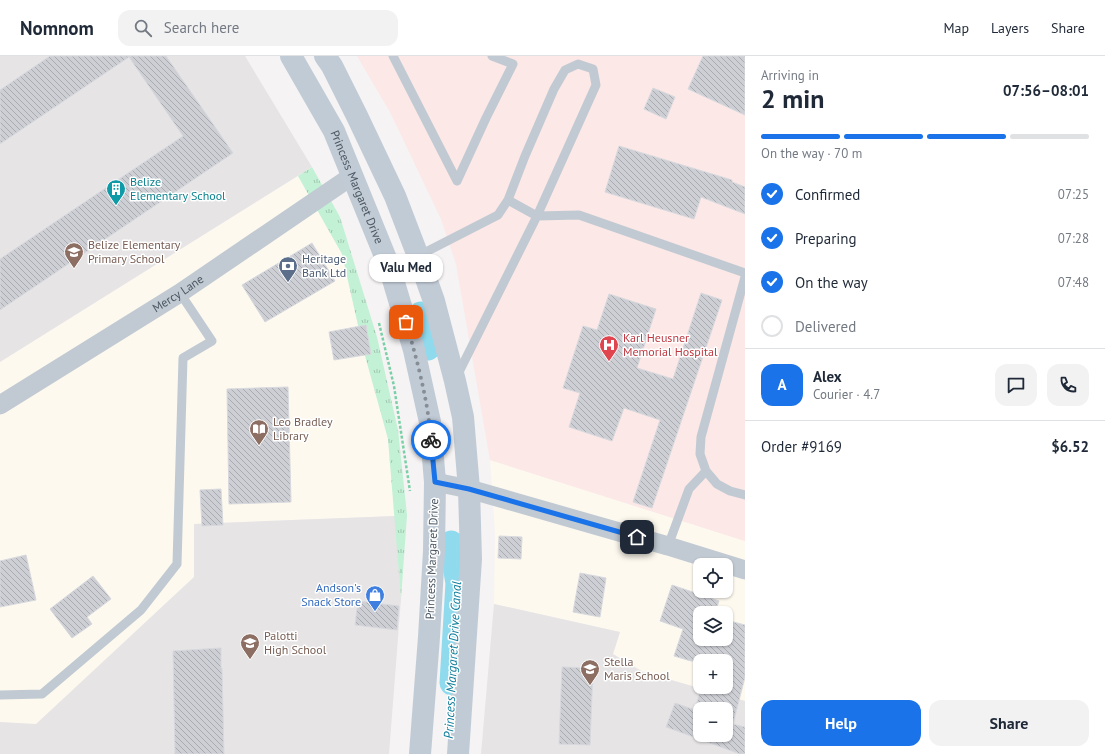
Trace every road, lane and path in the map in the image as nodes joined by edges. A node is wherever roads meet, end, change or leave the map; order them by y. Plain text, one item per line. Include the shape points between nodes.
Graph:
1 (291, 56) edge
2 (325, 56) edge
3 (393, 56) edge
4 (492, 56) edge
5 (352, 176) junction
6 (508, 200) junction
7 (537, 216) junction
8 (418, 256) junction
9 (745, 273) edge
10 (745, 277) edge
11 (180, 293) junction
12 (379, 320) dead end
13 (455, 381) junction
14 (0, 405) edge
15 (706, 471) junction
16 (435, 482) junction
17 (469, 489) junction
18 (745, 495) edge
19 (410, 498) dead end
20 (668, 546) junction
21 (745, 570) edge
22 (0, 695) edge
23 (420, 754) edge
24 (458, 754) edge

1 - 5 main road, Princess Margaret Drive via 334,131
2 - 8 main road via 395,196
3 - 4 lane via 457,181 513,64
5 - 11 street, Mercy Lane
5 - 16 main road, Princess Margaret Drive via 389,266 414,350 430,422
6 - 7 lane
6 - 7 lane via 545,109 565,70 578,64 593,69 596,86
6 - 8 lane via 498,215
7 - 9 lane via 579,215
7 - 13 lane
8 - 13 main road via 434,301
10 - 15 lane via 701,437 700,454
11 - 14 street, Mercy Lane
11 - 22 lane via 212,341 183,358 177,564 141,610 42,694
12 - 19 path via 394,386
13 - 17 main road via 463,417
15 - 18 lane via 717,484
15 - 20 lane via 689,489
16 - 17 street
16 - 23 main road, Princess Margaret Drive via 429,637
17 - 20 street
17 - 24 main road via 471,559
20 - 21 street

